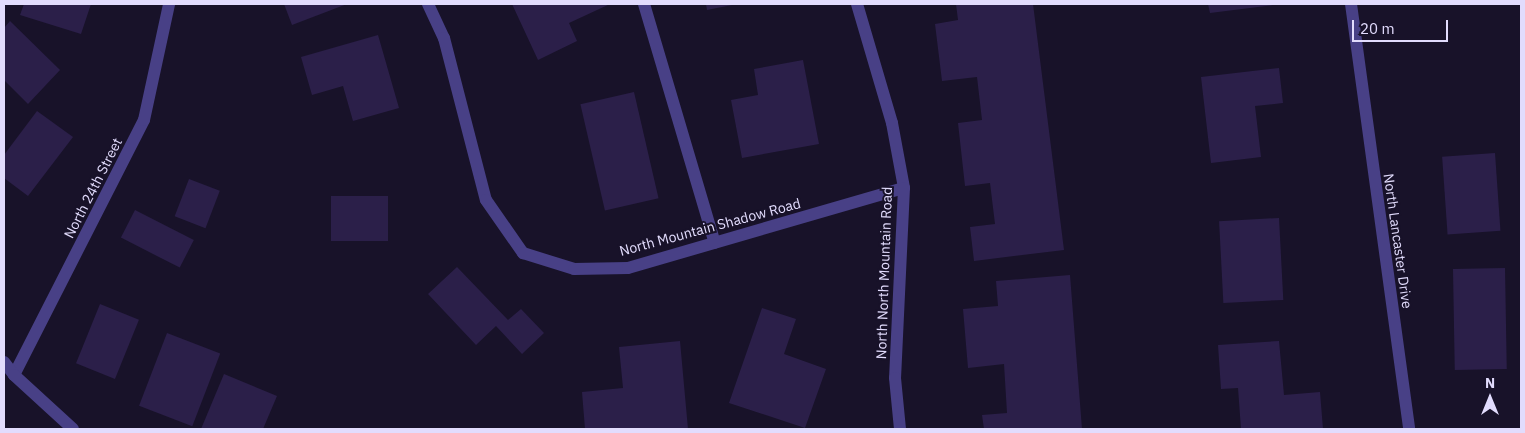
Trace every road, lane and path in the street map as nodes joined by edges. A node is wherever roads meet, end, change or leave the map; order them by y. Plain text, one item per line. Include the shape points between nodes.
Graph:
1 (169, 4) edge
2 (428, 4) edge
3 (644, 4) edge
4 (857, 4) edge
5 (1351, 4) edge
6 (904, 188) junction
7 (715, 243) junction
8 (4, 362) edge
9 (14, 375) junction
10 (73, 429) edge
11 (900, 429) edge
12 (1409, 429) edge

1 - 9 street, North 24th Street via 144,120
2 - 7 street, North Mountain Shadow Road via 444,38 486,200 522,253 574,270 628,268
3 - 7 street
4 - 6 street, North North Mountain Road via 892,123
5 - 12 street, North Lancaster Drive
6 - 7 street, North Mountain Shadow Road
6 - 11 street, North North Mountain Road via 895,378
8 - 9 street
9 - 10 street

